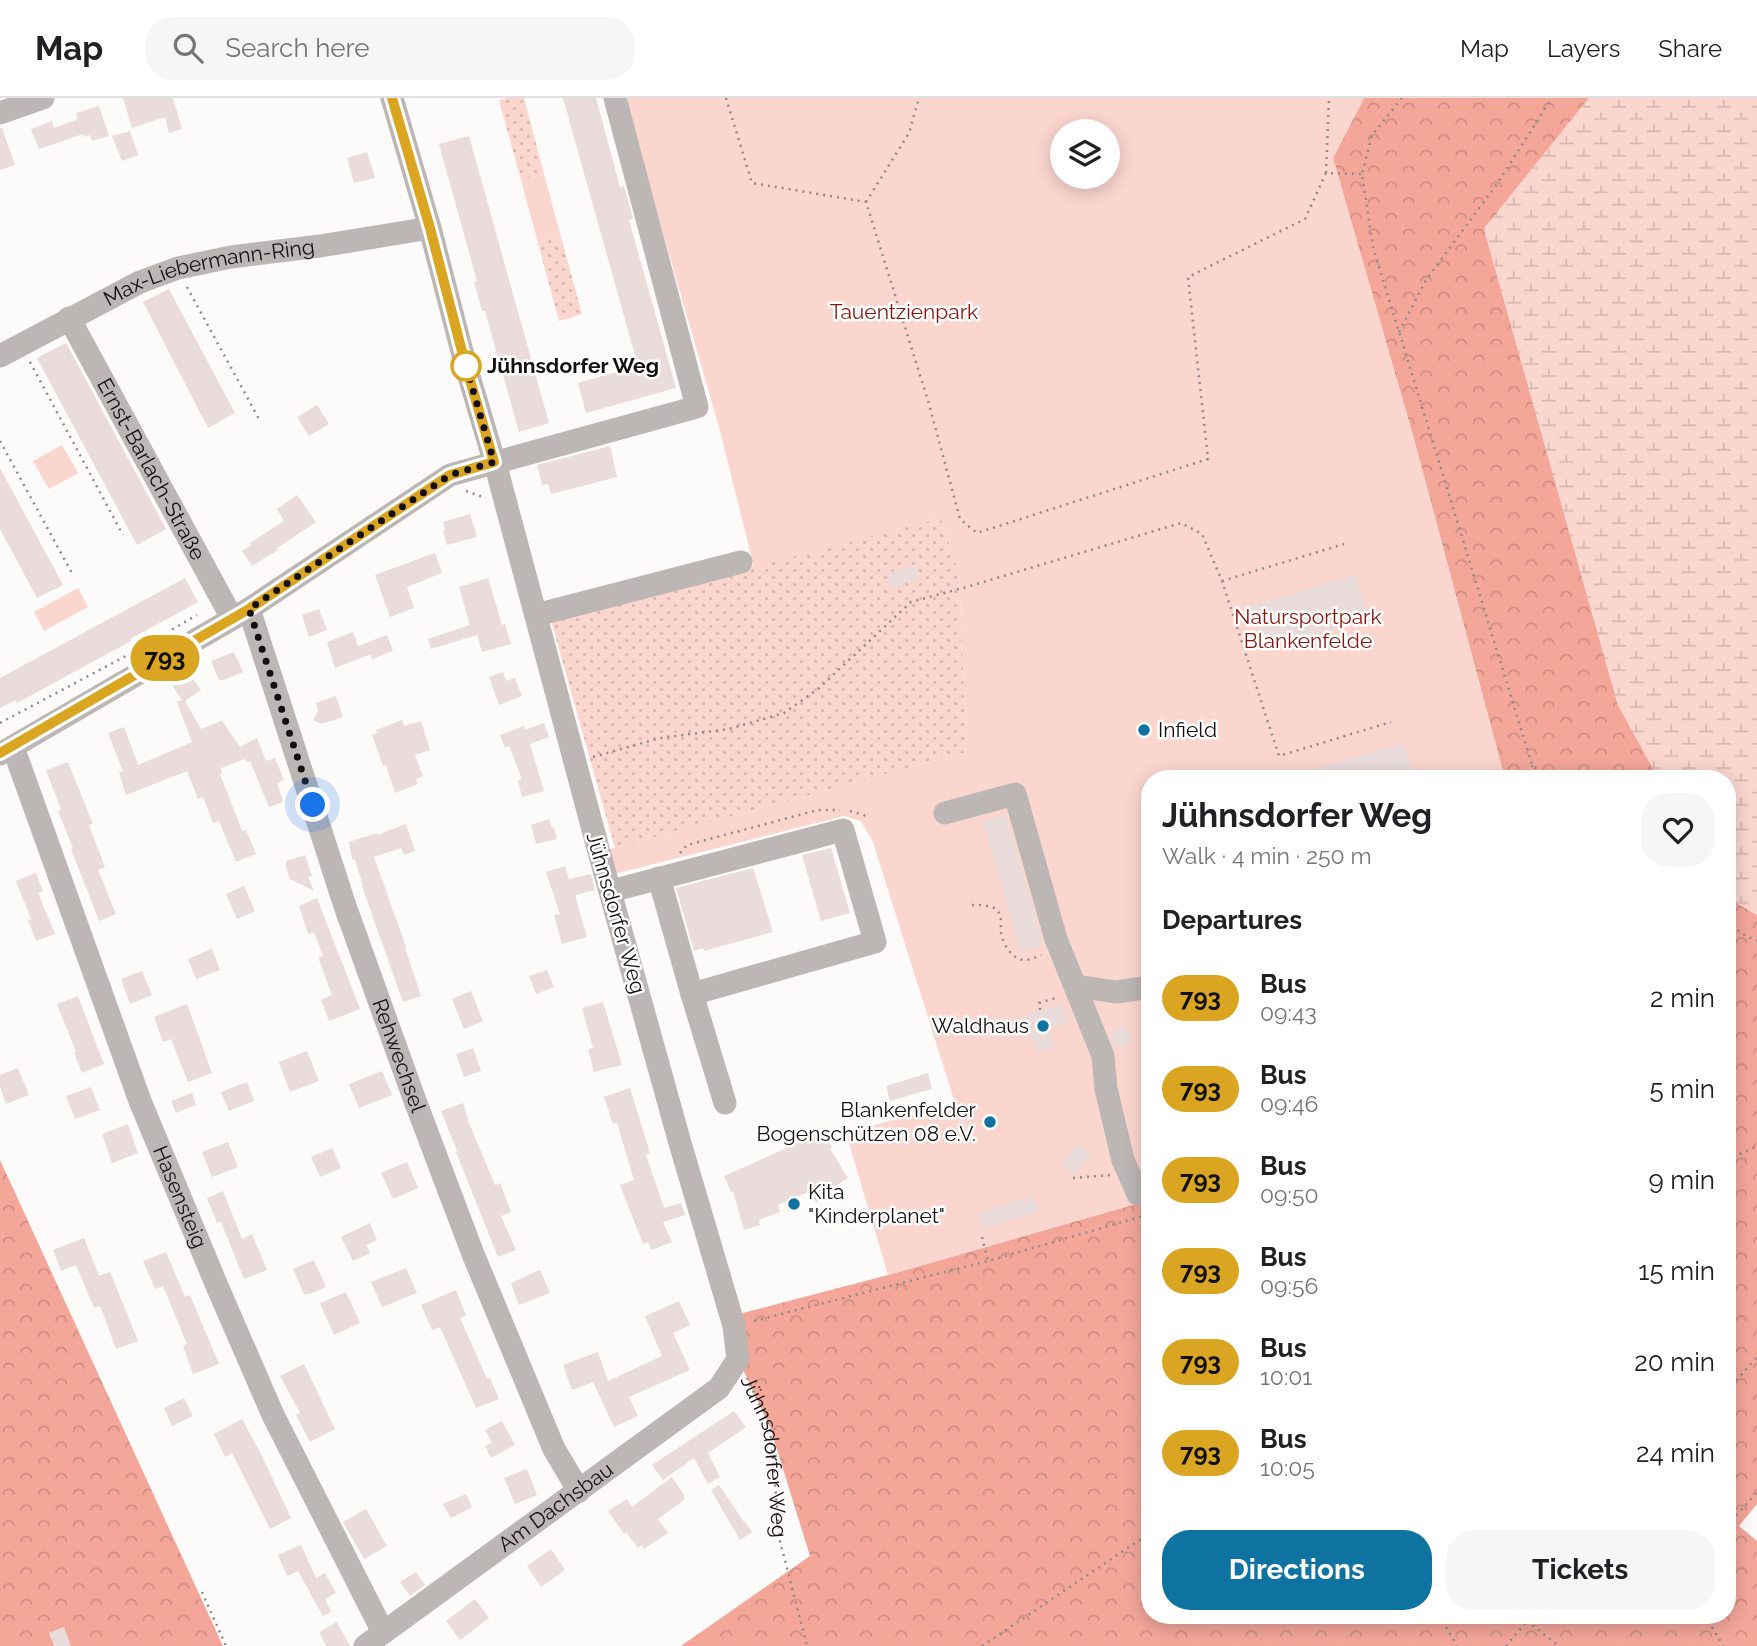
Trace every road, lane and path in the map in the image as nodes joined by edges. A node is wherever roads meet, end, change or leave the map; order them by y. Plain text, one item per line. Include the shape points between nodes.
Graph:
1 (43, 98) edge
2 (392, 98) edge
3 (615, 98) edge
4 (726, 98) edge
5 (919, 98) edge
6 (1329, 98) edge
7 (1402, 98) edge
8 (1552, 98) edge
9 (0, 113) edge
10 (1326, 173) junction
11 (1362, 174) junction
12 (866, 202) junction
13 (430, 228) junction
14 (178, 268) junction
15 (69, 318) junction
16 (1399, 332) junction
17 (21, 344) junction
18 (0, 356) edge
19 (259, 419) dead end
20 (0, 441) edge
21 (494, 462) junction
22 (123, 535) dead end
23 (1344, 544) dead end
24 (741, 562) dead end
25 (73, 575) dead end
26 (1222, 581) junction
27 (240, 614) junction
28 (536, 615) junction
29 (1391, 722) dead end
30 (6, 750) edge
31 (575, 762) junction
32 (1532, 765) junction
33 (1533, 770) edge
34 (1538, 770) edge
35 (946, 813) dead end
36 (867, 816) dead end
37 (687, 845) dead end
38 (659, 878) junction
39 (611, 891) junction
40 (972, 905) dead end
41 (1736, 929) edge
42 (1757, 941) edge
43 (1058, 944) junction
44 (1141, 988) edge
45 (1077, 989) junction
46 (692, 994) junction
47 (1040, 1010) dead end
48 (724, 1103) dead end
49 (1757, 1146) edge
50 (1736, 1156) edge
51 (1123, 1160) junction
52 (1073, 1178) dead end
53 (1141, 1205) joint
54 (982, 1237) dead end
55 (988, 1261) junction
56 (734, 1326) junction
57 (1757, 1357) edge
58 (738, 1359) junction
59 (1736, 1381) edge
60 (579, 1491) junction
61 (1757, 1492) edge
62 (1736, 1516) edge
63 (1141, 1539) edge
64 (202, 1592) dead end
65 (1444, 1624) edge
66 (1524, 1624) edge
67 (1531, 1624) edge
68 (1710, 1624) edge
69 (374, 1639) edge
70 (226, 1646) edge
71 (807, 1646) edge
72 (982, 1646) edge
73 (1457, 1646) edge
74 (1506, 1646) edge
75 (1559, 1646) edge
76 (1723, 1646) edge

1 - 9 street
2 - 13 street, Jühnsdorfer Weg
3 - 21 street via 697,407
4 - 12 path via 752,183
5 - 12 path via 909,133
6 - 10 path
7 - 11 path via 1372,135
8 - 16 path via 1497,184 1426,280
10 - 11 path
10 - 12 path via 1306,219 1188,277 1208,458 977,533 960,519
11 - 16 path via 1373,247
13 - 14 street, Max-Liebermann-Ring
13 - 21 street, Jühnsdorfer Weg
14 - 15 street, Max-Liebermann-Ring
14 - 19 path
15 - 17 street, Max-Liebermann-Ring
15 - 27 street, Ernst-Barlach-Straße
16 - 32 path
17 - 18 street, Max-Liebermann-Ring
17 - 22 path
20 - 25 path
21 - 27 street via 450,475
21 - 28 street, Jühnsdorfer Weg
23 - 26 path
24 - 28 street
26 - 29 path via 1279,756
26 - 31 path via 1202,534 1181,523 911,602 818,689 784,713 729,729 660,738
27 - 30 street
27 - 60 street, Rehwechsel via 473,1254 554,1449
28 - 31 street, Jühnsdorfer Weg
30 - 69 street, Hasensteig via 140,1101
31 - 39 street, Jühnsdorfer Weg
32 - 33 path
32 - 34 path
35 - 43 street via 1015,794
36 - 37 path via 818,810
38 - 39 street
38 - 46 street
38 - 46 street via 843,830 875,942
39 - 56 street, Jühnsdorfer Weg
40 - 43 path via 998,911 1003,939 1018,959 1041,955
41 - 42 path
43 - 45 street
44 - 45 street
45 - 47 path via 1039,1003
45 - 51 street via 1103,1056
46 - 48 street
49 - 50 path
51 - 52 path via 1114,1175
51 - 53 street
53 - 55 path
54 - 55 path
55 - 56 path
56 - 58 street, Jühnsdorfer Weg
57 - 59 path
58 - 60 street, Am Dachsbau via 719,1388
58 - 71 path, Jühnsdorfer Weg via 770,1427 780,1541
60 - 69 street, Am Dachsbau
61 - 62 path
63 - 72 path
64 - 70 path
65 - 73 path
66 - 74 path
67 - 75 path
68 - 76 path

